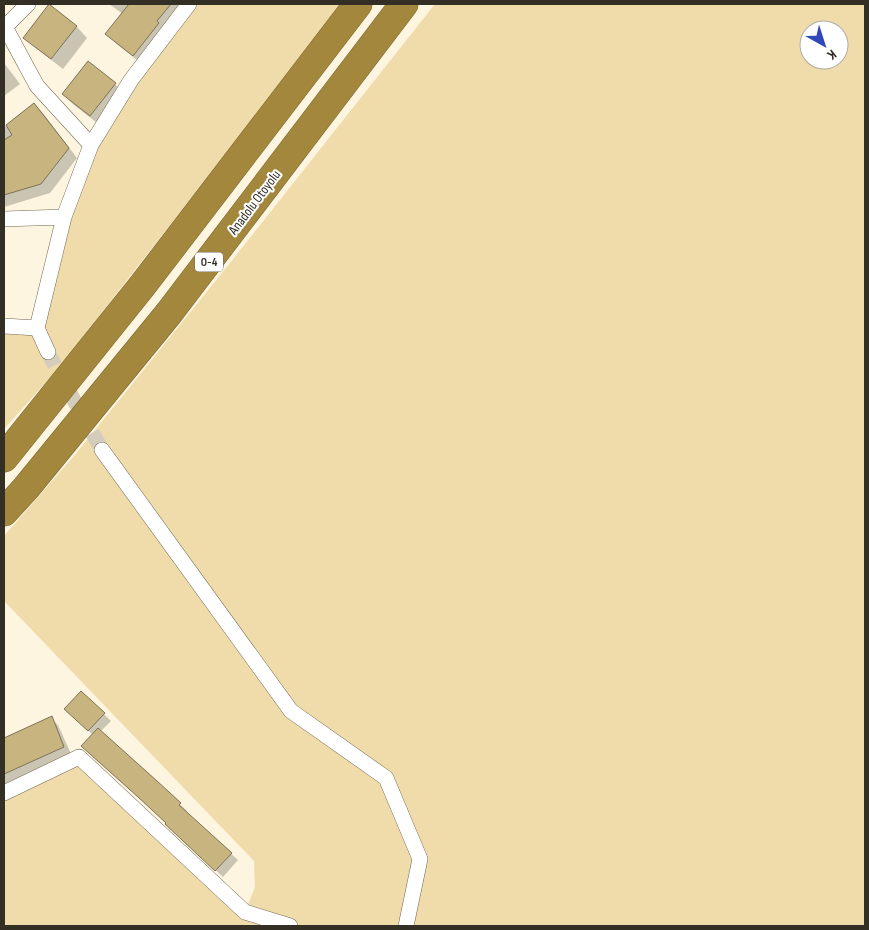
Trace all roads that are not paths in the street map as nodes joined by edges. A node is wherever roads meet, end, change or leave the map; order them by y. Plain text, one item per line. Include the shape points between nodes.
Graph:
1 (28, 4) edge
2 (189, 4) edge
3 (358, 4) edge
4 (404, 4) edge
5 (4, 26) edge
6 (91, 145) junction
7 (64, 217) junction
8 (4, 219) edge
9 (4, 326) edge
10 (37, 328) junction
11 (48, 352) tunnel mouth
12 (102, 450) tunnel mouth
13 (4, 458) edge
14 (4, 512) edge
15 (4, 793) edge
16 (290, 926) edge
17 (406, 926) edge

1 - 5 street
2 - 6 street via 131,80
3 - 13 highway via 142,286
4 - 14 highway, Anadolu Otoyolu / O-4 via 169,313
5 - 6 street via 37,86
6 - 7 street
7 - 8 street
7 - 10 street
9 - 10 street
10 - 11 street
12 - 17 street via 291,711 386,778 420,859
15 - 16 street via 79,757 245,912

